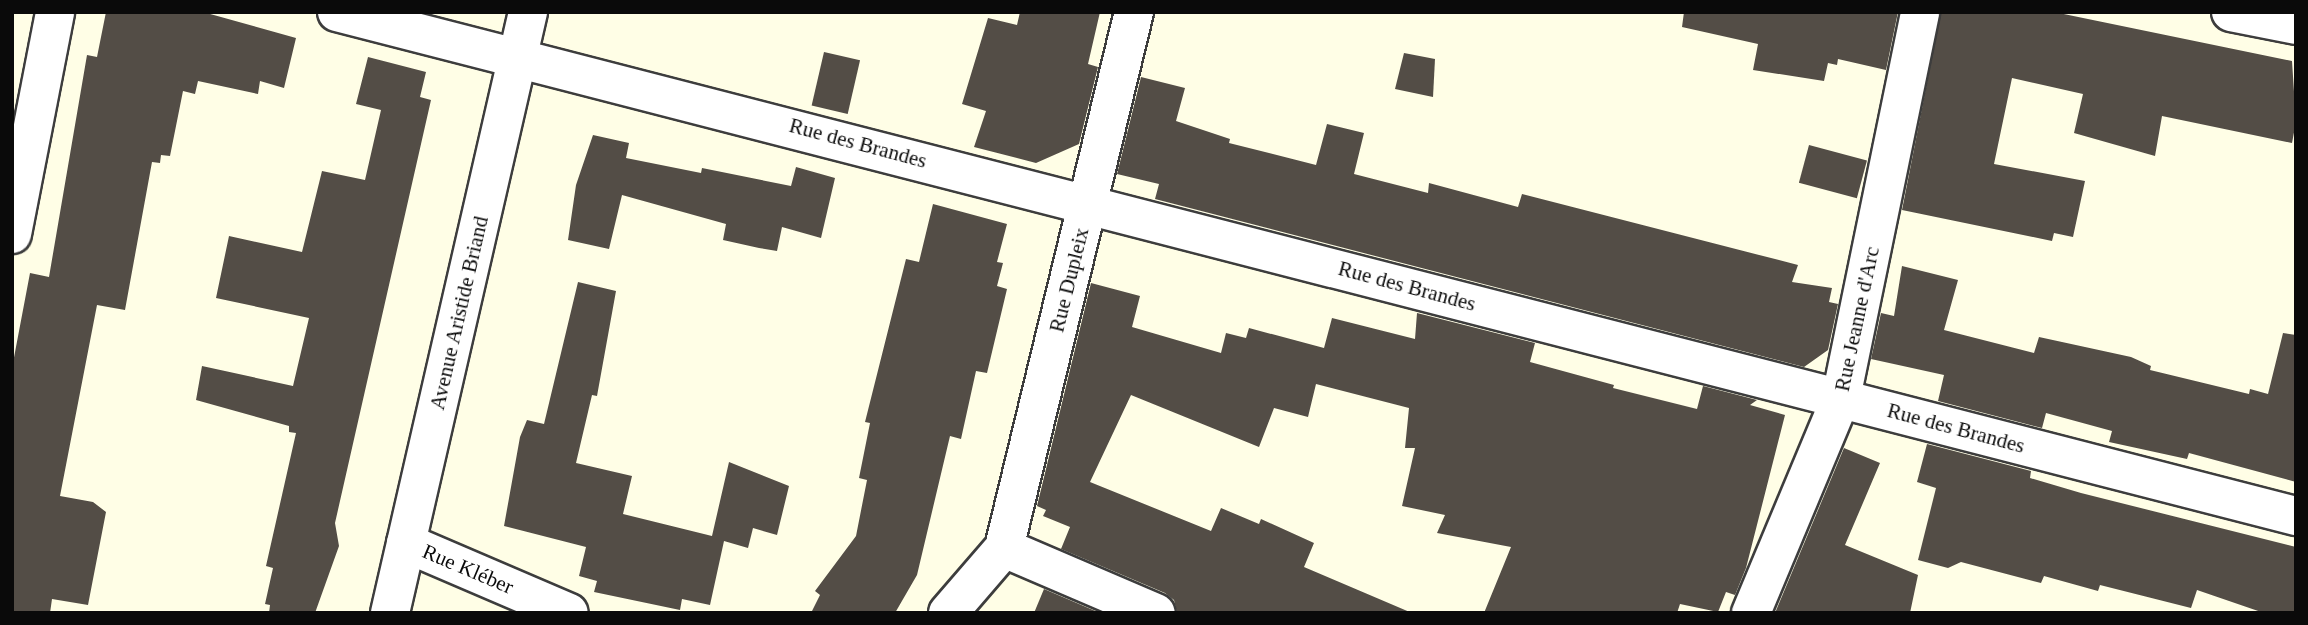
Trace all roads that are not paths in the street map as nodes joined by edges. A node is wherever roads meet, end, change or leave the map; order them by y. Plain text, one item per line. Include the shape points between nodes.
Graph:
1 (55, 12) edge
2 (337, 12) edge
3 (528, 12) edge
4 (1134, 12) edge
5 (1920, 12) edge
6 (2231, 12) edge
7 (2296, 25) edge
8 (518, 56) junction
9 (1088, 203) junction
10 (12, 234) edge
11 (1841, 398) junction
12 (2296, 516) edge
13 (406, 542) junction
14 (1004, 548) junction
15 (390, 613) edge
16 (569, 613) edge
17 (948, 613) edge
18 (1156, 613) edge
19 (1751, 613) edge

1 - 10 street
2 - 8 street, Rue des Brandes
3 - 8 street, Avenue Aristide Briand
4 - 9 street, Rue Dupleix
5 - 11 street, Rue Jeanne d'Arc
6 - 7 street
8 - 9 street, Rue des Brandes
8 - 13 street, Avenue Aristide Briand
9 - 11 street, Rue des Brandes
9 - 14 street, Rue Dupleix
11 - 12 street, Rue des Brandes
11 - 19 street, Rue Jeanne d'Arc
13 - 15 street, Avenue Aristide Briand
13 - 16 street, Rue Kléber
14 - 17 street
14 - 18 street

